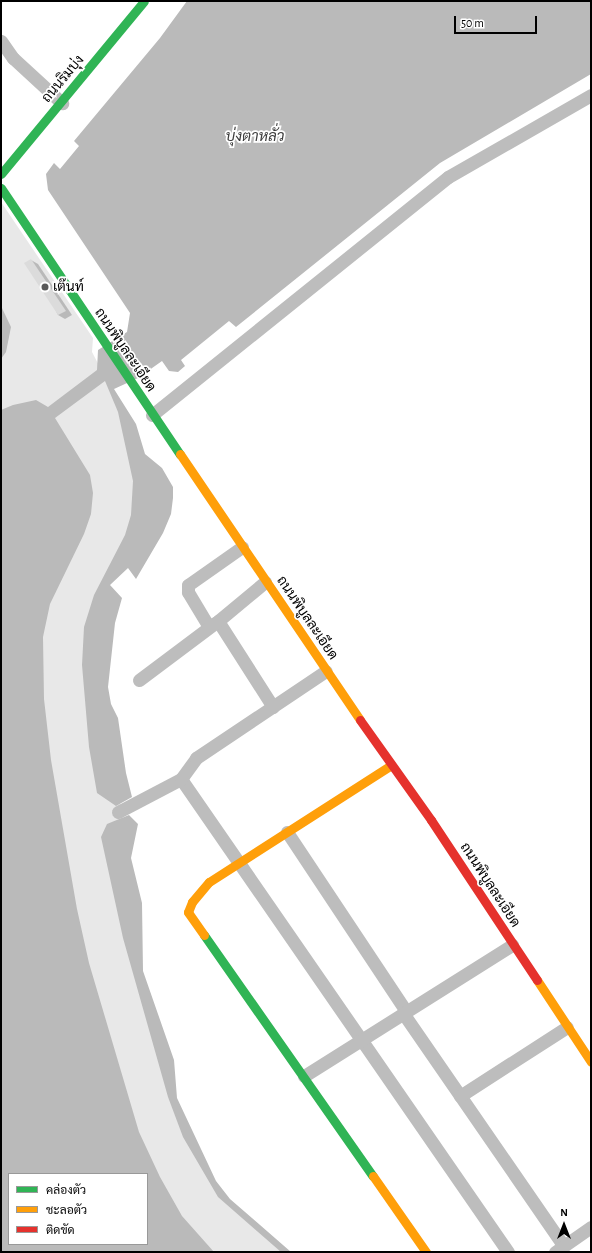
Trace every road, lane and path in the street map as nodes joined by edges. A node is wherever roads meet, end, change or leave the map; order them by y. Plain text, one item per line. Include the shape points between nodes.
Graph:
1 (144, 1) edge
2 (1, 41) edge
3 (591, 95) edge
4 (62, 103) junction
5 (1, 174) edge
6 (1, 188) edge
7 (152, 414) junction
8 (242, 547) junction
9 (266, 582) junction
10 (214, 624) junction
11 (326, 671) junction
12 (139, 680) dead end
13 (273, 707) junction
14 (390, 766) junction
15 (181, 779) junction
16 (118, 812) dead end
17 (287, 832) junction
18 (239, 864) junction
19 (512, 945) junction
20 (404, 1012) junction
21 (567, 1027) junction
22 (361, 1040) junction
23 (591, 1062) edge
24 (304, 1076) junction
25 (460, 1096) junction
26 (591, 1227) edge
27 (559, 1249) edge
28 (426, 1252) edge
29 (508, 1252) edge

1 - 4 street, ถนนริมบุ่ง
2 - 4 street via 13,58
3 - 7 street via 448,178
4 - 5 street, ถนนริมบุ่ง
6 - 7 street, ถนนพิบูลละเอียด
7 - 8 street, ถนนพิบูลละเอียด
8 - 9 street, ถนนพิบูลละเอียด
8 - 10 street via 188,585 188,592
9 - 10 street
9 - 11 street, ถนนพิบูลละเอียด
10 - 12 street
10 - 13 street
11 - 13 street
11 - 14 street, ถนนพิบูลละเอียด
13 - 15 street via 196,758
14 - 17 street
14 - 19 street, ถนนพิบูลละเอียด via 430,820
15 - 16 street
15 - 18 street
17 - 18 street
17 - 20 street
18 - 22 street
18 - 24 street via 209,882 192,902 188,912
19 - 20 street
19 - 21 street, ถนนพิบูลละเอียด
20 - 22 street
20 - 25 street
21 - 23 street, ถนนพิบูลละเอียด
21 - 25 street
22 - 24 street
22 - 29 street
24 - 28 street
25 - 27 street
26 - 27 street

